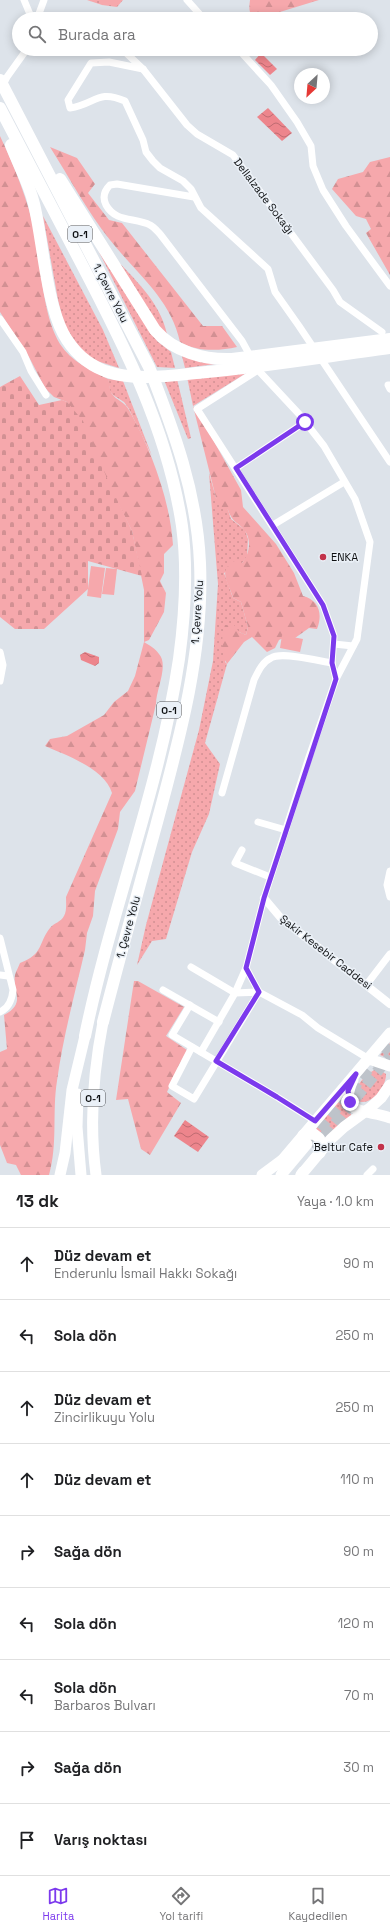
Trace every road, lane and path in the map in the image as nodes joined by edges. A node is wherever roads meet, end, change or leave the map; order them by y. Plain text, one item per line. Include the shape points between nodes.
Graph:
1 (24, 0) edge
2 (44, 0) edge
3 (187, 0) edge
4 (29, 12) edge
5 (40, 12) edge
6 (198, 12) edge
7 (22, 56) edge
8 (129, 56) edge
9 (244, 56) edge
10 (143, 69) junction
11 (0, 80) edge
12 (0, 92) edge
13 (11, 101) junction
14 (0, 108) edge
15 (0, 116) edge
16 (194, 197) junction
17 (390, 286) edge
18 (0, 319) edge
19 (386, 335) edge
20 (390, 348) edge
21 (309, 354) junction
22 (258, 370) junction
23 (390, 385) edge
24 (390, 389) edge
25 (46, 395) dead end
26 (305, 422) junction
27 (390, 462) edge
28 (236, 468) junction
29 (344, 482) junction
30 (273, 526) junction
31 (334, 644) junction
32 (353, 646) junction
33 (0, 652) edge
34 (332, 663) junction
35 (336, 679) junction
36 (0, 681) edge
37 (222, 793) dead end
38 (258, 822) dead end
39 (286, 830) junction
40 (242, 850) dead end
41 (390, 871) edge
42 (270, 877) junction
43 (390, 896) edge
44 (264, 898) junction
45 (0, 938) edge
46 (390, 954) edge
47 (191, 967) dead end
48 (246, 968) junction
49 (0, 974) edge
50 (8, 976) junction
51 (367, 984) junction
52 (163, 990) dead end
53 (259, 992) junction
54 (235, 993) junction
55 (390, 1004) edge
56 (190, 1005) junction
57 (0, 1012) edge
58 (103, 1022) joint
59 (219, 1022) junction
60 (390, 1033) edge
61 (84, 1036) junction
62 (192, 1047) junction
63 (201, 1052) junction
64 (370, 1059) junction
65 (216, 1061) junction
66 (390, 1066) edge
67 (356, 1074) junction
68 (390, 1085) edge
69 (364, 1113) junction
70 (390, 1118) edge
71 (315, 1121) junction
72 (311, 1145) junction
73 (65, 1153) junction
74 (285, 1158) junction
75 (373, 1169) dead end
76 (301, 1174) edge
77 (60, 1175) edge
78 (67, 1175) edge
79 (81, 1175) edge
80 (96, 1175) edge
81 (262, 1175) edge
82 (270, 1175) edge
83 (281, 1175) edge
84 (292, 1175) edge
85 (367, 1175) edge

1 - 4 street
2 - 5 street
3 - 6 street
7 - 12 street
8 - 10 street, Dellalzade Sokağı
9 - 17 street via 271,85 297,122 311,146 313,166 323,190
10 - 16 street via 109,62 91,63 68,100 70,108 81,106 101,96 112,96 125,101 146,152 160,168 192,189
10 - 19 street, Dellalzade Sokağı via 187,125 197,134 233,155 340,302
11 - 13 highway, 1. Çevre Yolu / O-1
13 - 21 highway via 27,122 66,190 147,318 163,339 183,351 219,360
13 - 58 highway, 1. Çevre Yolu / O-1 via 149,367 177,440 191,490 200,564 198,625 188,691 172,762
14 - 61 highway, 1. Çevre Yolu / O-1 via 115,328 139,382 167,455 182,529 185,568 178,661 156,766
15 - 21 highway via 34,202 56,315 64,334 81,356 105,371 139,376 191,373
16 - 22 street via 117,184 110,185 104,191 104,201 115,215 150,225 160,234 242,341
16 - 27 street via 201,208 268,269 275,292
18 - 25 street via 23,352
19 - 21 highway
20 - 21 highway
22 - 26 street
22 - 28 street via 197,409
23 - 24 street
26 - 28 street
26 - 29 street via 324,446
28 - 30 street
29 - 30 street
29 - 32 street via 355,499 370,542 357,639
30 - 31 street via 323,605 334,636
31 - 32 street
31 - 34 street
32 - 35 street
33 - 36 street via 3,665
34 - 35 street
34 - 37 street via 294,656 272,657 263,664 254,680
35 - 39 street
38 - 39 street
39 - 42 street
40 - 42 street via 234,863
41 - 43 street via 387,885
42 - 44 street
44 - 48 street
44 - 51 street, Şakir Kesebir Caddesi via 280,917
45 - 50 street
46 - 51 street
47 - 54 street
48 - 53 street
48 - 54 street
49 - 50 street
50 - 57 street via 13,990 12,998 9,1006
51 - 55 street, Şakir Kesebir Caddesi
52 - 56 street
53 - 54 street
53 - 64 street via 302,1015 318,1028
53 - 65 street
54 - 59 street
56 - 59 street
56 - 62 street via 172,1035
58 - 80 main road, 1. Çevre Yolu / O-1 via 93,1098 92,1140
59 - 63 street
60 - 64 main road
61 - 73 main road via 72,1090
61 - 79 main road, 1. Çevre Yolu / O-1 via 77,1127
62 - 63 street
62 - 65 street via 172,1086 194,1099
63 - 65 street
64 - 66 main road
64 - 67 main road
65 - 71 street
67 - 69 main road via 348,1096 352,1105
67 - 71 main road
68 - 69 main road via 381,1098
69 - 70 main road
69 - 72 main road via 344,1128
71 - 72 main road
72 - 74 main road
72 - 76 main road
72 - 83 main road
72 - 84 main road
73 - 77 main road
73 - 78 main road
74 - 81 main road
74 - 82 main road
75 - 85 street

